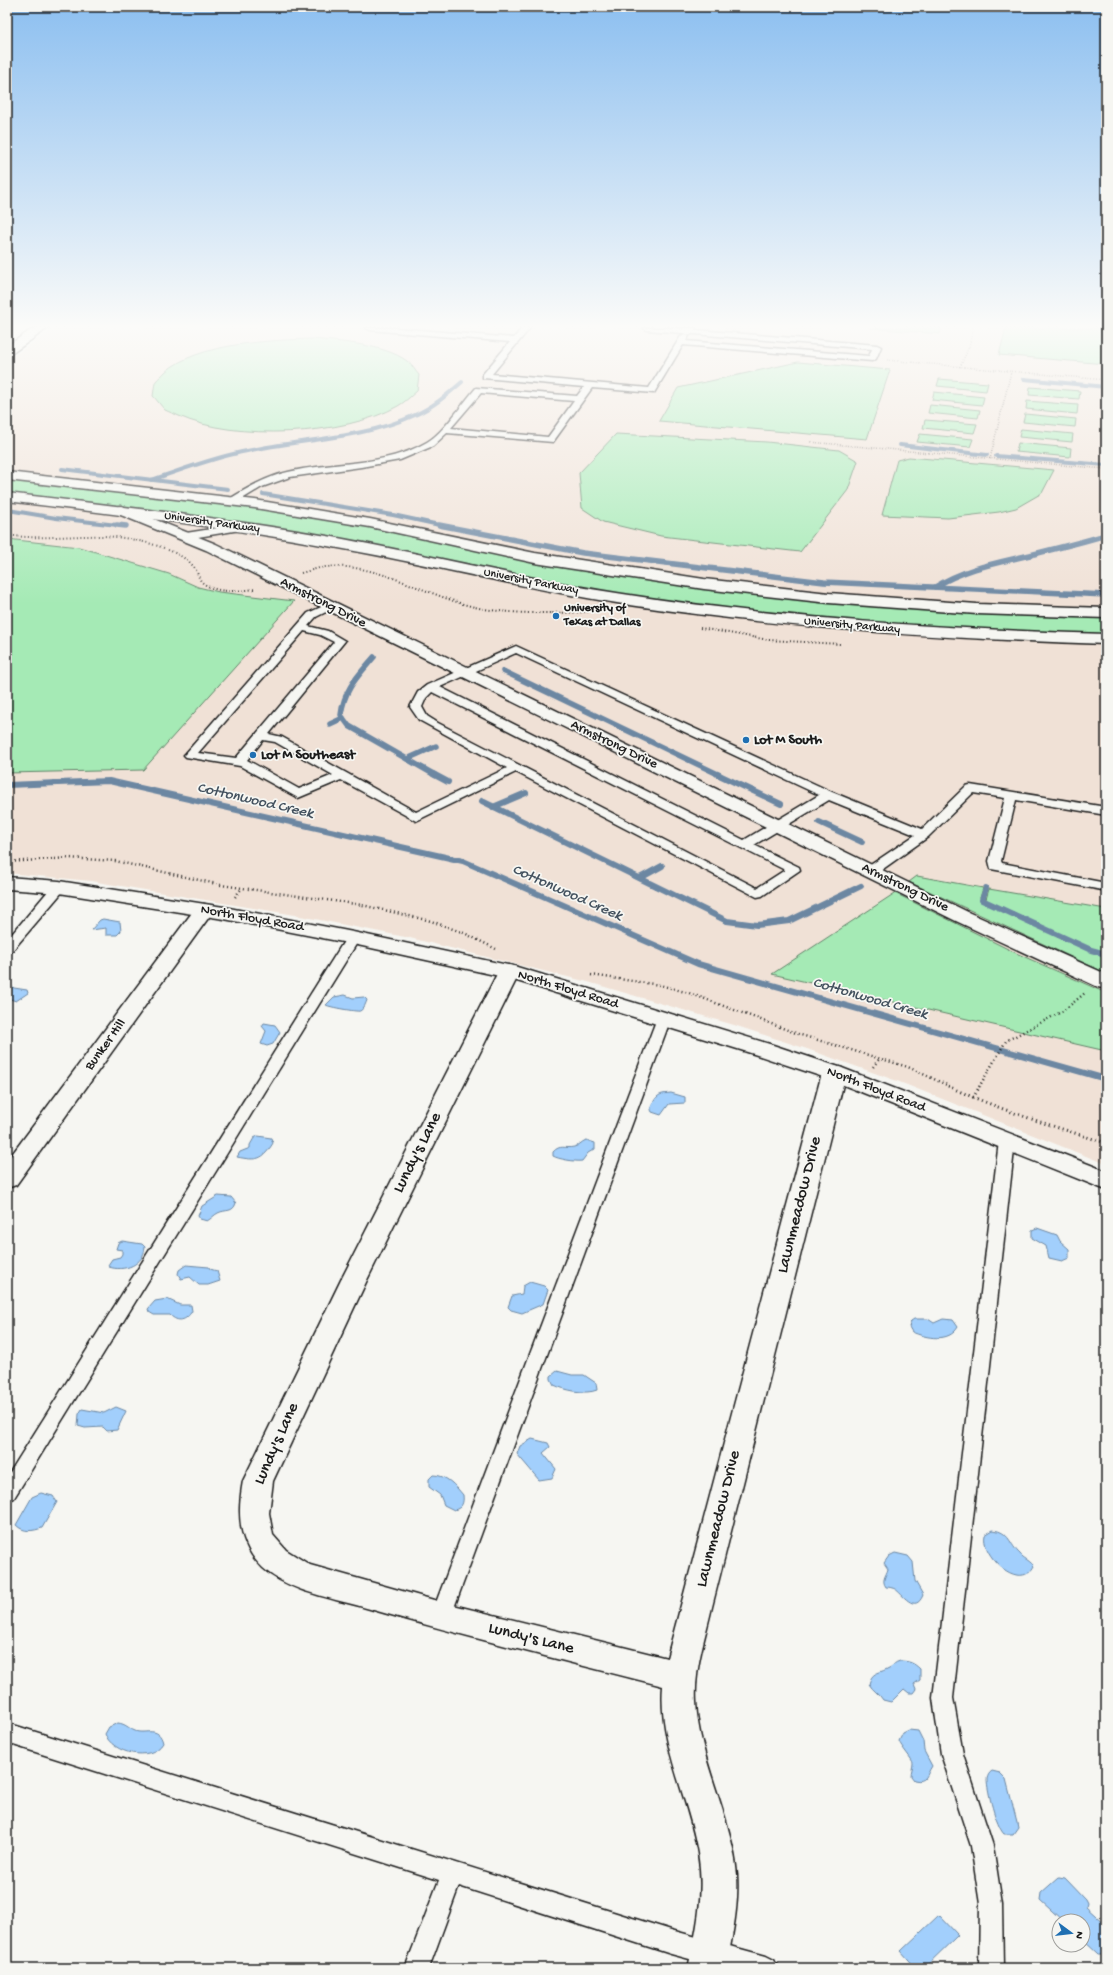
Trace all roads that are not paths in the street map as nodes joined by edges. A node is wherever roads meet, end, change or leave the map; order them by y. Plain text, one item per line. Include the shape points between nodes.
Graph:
1 (454, 420) edge
2 (564, 420) edge
3 (446, 430) junction
4 (7, 476) edge
5 (7, 497) edge
6 (231, 502) junction
7 (121, 510) junction
8 (243, 527) junction
9 (186, 536) junction
10 (330, 606) junction
11 (1106, 613) edge
12 (302, 627) junction
13 (1106, 639) edge
14 (464, 672) junction
15 (431, 687) junction
16 (260, 736) junction
17 (238, 762) junction
18 (516, 768) junction
19 (342, 774) junction
20 (828, 795) junction
21 (1010, 796) junction
22 (1106, 811) edge
23 (777, 826) junction
24 (924, 834) junction
25 (745, 845) junction
26 (871, 871) junction
27 (7, 883) edge
28 (1102, 886) dead end
29 (59, 887) junction
30 (204, 910) junction
31 (353, 938) junction
32 (7, 948) edge
33 (509, 972) junction
34 (1103, 981) edge
35 (664, 1018) junction
36 (834, 1073) junction
37 (1007, 1142) junction
38 (7, 1179) edge
39 (1106, 1180) edge
40 (7, 1493) edge
41 (441, 1616) junction
42 (680, 1676) junction
43 (7, 1733) edge
44 (452, 1874) junction
45 (709, 1960) edge
46 (418, 1968) edge
47 (766, 1968) edge
48 (991, 1968) edge

1 - 3 lane
2 - 3 lane via 550,440
3 - 6 lane via 431,444 410,454 362,465 289,474 268,480
4 - 6 street, University Parkway
5 - 7 street, University Parkway
6 - 11 street, University Parkway via 360,521 535,558 704,584 930,606
7 - 8 street, University Parkway
7 - 9 street, Armstrong Drive
8 - 9 lane
8 - 13 street, University Parkway via 337,542 540,585 697,609 909,631
9 - 10 street, Armstrong Drive
10 - 12 lane via 312,615
10 - 14 street, Armstrong Drive
12 - 16 lane via 340,640
12 - 17 lane via 190,755
14 - 15 lane
14 - 20 lane via 516,650
14 - 23 street, Armstrong Drive
15 - 18 lane via 420,695 416,707 423,718
15 - 25 lane
16 - 17 lane
16 - 19 lane via 278,739
17 - 19 lane via 298,794
18 - 19 lane via 416,817
18 - 25 lane via 757,893 794,870
20 - 23 lane
20 - 24 lane
21 - 22 lane
21 - 24 lane via 970,789
21 - 28 lane via 996,866
23 - 25 lane
23 - 26 street, Armstrong Drive
24 - 26 lane
26 - 34 street, Armstrong Drive via 963,917
27 - 29 street, North Floyd Road
29 - 30 street, North Floyd Road
29 - 32 lane
30 - 31 street, North Floyd Road
30 - 38 street, Bunker Hill
31 - 33 street, North Floyd Road
31 - 40 lane
33 - 35 street, North Floyd Road
33 - 41 street, Lundy's Lane via 354,1280 258,1481 254,1499 258,1537 265,1550 285,1568 302,1576
35 - 36 street, North Floyd Road
35 - 41 lane
36 - 37 street, North Floyd Road
36 - 42 street, Lawnmeadow Drive
37 - 39 street, North Floyd Road
37 - 48 lane via 943,1698 952,1754 982,1846 991,1904
41 - 42 street, Lundy's Lane
42 - 45 street, Lawnmeadow Drive via 679,1702 682,1720 709,1824 719,1875 715,1928
43 - 44 lane
44 - 45 lane
44 - 46 lane
45 - 47 lane

